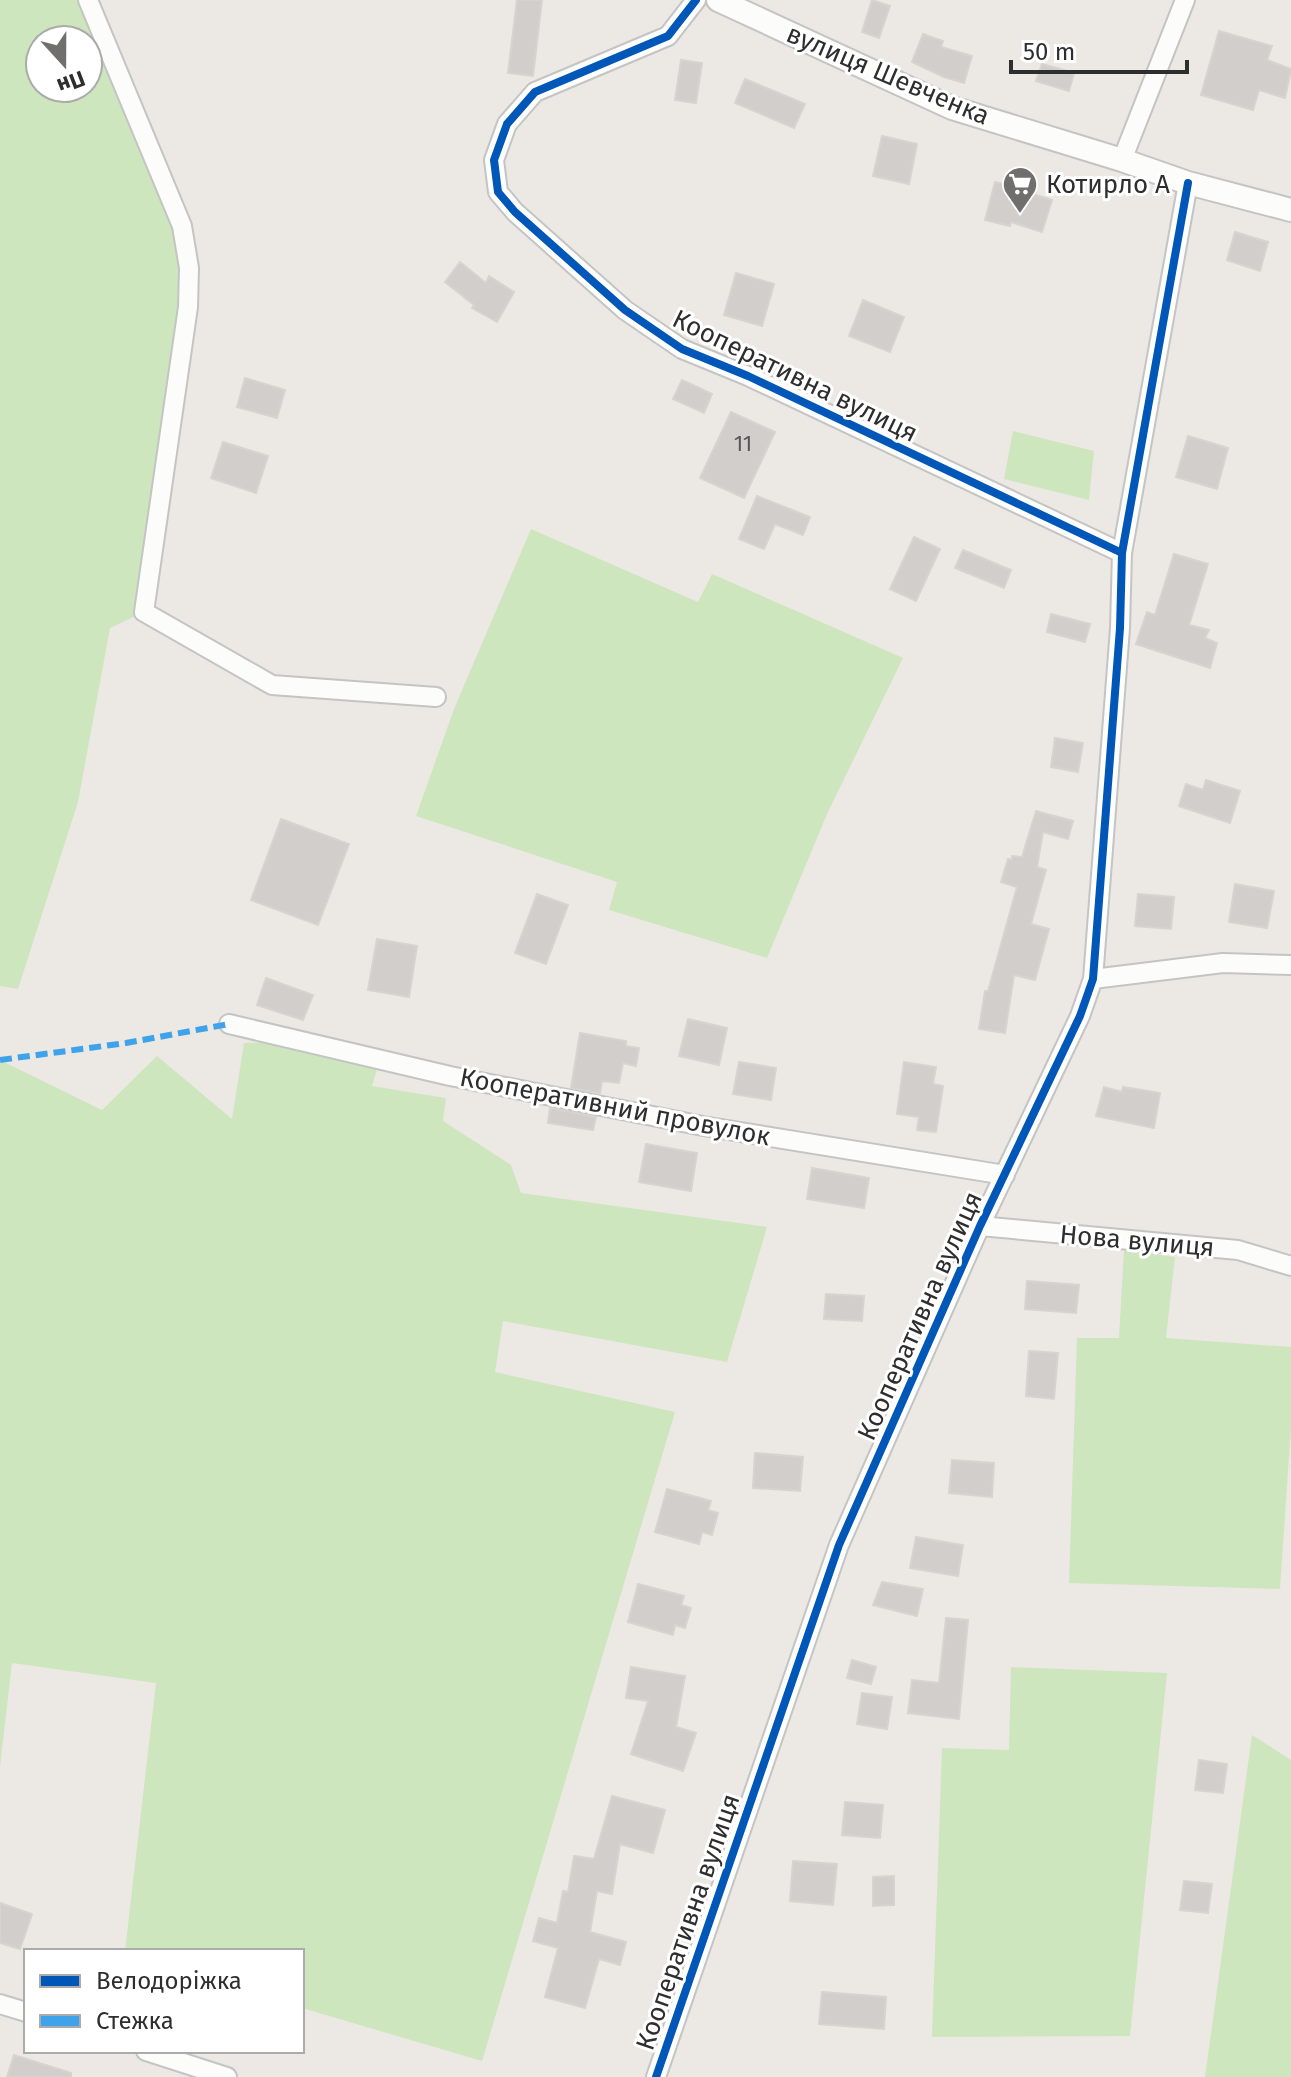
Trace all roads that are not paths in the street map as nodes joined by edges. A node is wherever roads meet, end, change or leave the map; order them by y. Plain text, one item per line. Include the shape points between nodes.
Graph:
1 (88, 0) edge
2 (696, 0) edge
3 (718, 0) edge
4 (1185, 0) edge
5 (1122, 160) junction
6 (1188, 183) junction
7 (1291, 210) edge
8 (1122, 553) junction
9 (436, 697) dead end
10 (1291, 965) edge
11 (1093, 979) junction
12 (229, 1024) dead end
13 (1005, 1175) junction
14 (980, 1226) junction
15 (1291, 1266) edge
16 (0, 2004) edge
17 (24, 2011) edge
18 (152, 2053) edge
19 (227, 2077) edge
20 (656, 2077) edge

1 - 9 street via 182,226 189,268 188,307 144,612 272,685
2 - 8 street, Кооперативна вулиця via 668,36 535,92 507,124 494,160 498,192 625,310 682,349
3 - 5 street, вулиця Шевченка via 952,108
4 - 5 street
5 - 6 street, вулиця Шевченка
6 - 7 street, вулиця Шевченка
6 - 8 street, Кооперативна вулиця
8 - 11 street, Кооперативна вулиця
10 - 11 street via 1223,963
11 - 13 street, Кооперативна вулиця
12 - 13 street, Кооперативний провулок via 450,1076 688,1123
13 - 14 street, Кооперативна вулиця
14 - 15 street, Нова вулиця via 1238,1250
14 - 20 street, Кооперативна вулиця via 839,1545
16 - 17 street
18 - 19 street

